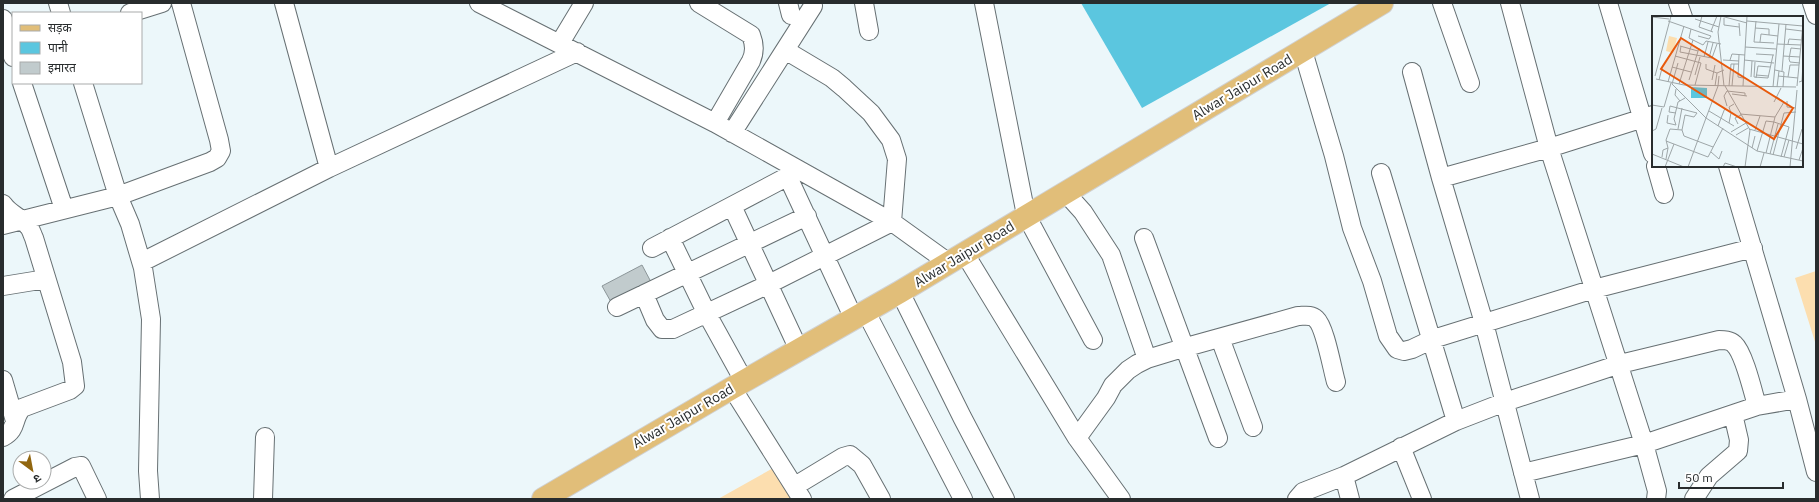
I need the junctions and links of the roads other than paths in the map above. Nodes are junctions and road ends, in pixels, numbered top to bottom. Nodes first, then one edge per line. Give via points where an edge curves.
1 (162, 3) edge
2 (181, 3) edge
3 (284, 3) edge
4 (479, 3) edge
5 (584, 3) edge
6 (699, 3) edge
7 (864, 3) edge
8 (984, 3) edge
9 (1382, 3) edge
10 (1442, 3) edge
11 (1510, 3) edge
12 (1608, 3) edge
13 (1678, 3) edge
14 (1812, 3) edge
15 (813, 6) dead end
16 (133, 12) edge
17 (1816, 15) edge
18 (1683, 16) edge
19 (3, 19) edge
20 (869, 31) dead end
21 (560, 43) junction
22 (10, 49) edge
23 (785, 50) junction
24 (1303, 51) junction
25 (577, 52) junction
26 (1412, 72) dead end
27 (1470, 83) dead end
28 (22, 84) edge
29 (83, 84) edge
30 (1648, 117) edge
31 (715, 123) junction
32 (732, 133) junction
33 (1652, 147) edge
34 (1549, 148) junction
35 (1656, 167) edge
36 (1728, 167) edge
37 (329, 168) junction
38 (1381, 173) dead end
39 (793, 174) junction
40 (1441, 178) junction
41 (1065, 192) junction
42 (1664, 194) dead end
43 (118, 196) junction
44 (3, 204) edge
45 (732, 206) junction
46 (64, 209) junction
47 (807, 216) junction
48 (1026, 216) junction
49 (22, 220) junction
50 (892, 222) junction
51 (3, 225) edge
52 (670, 238) junction
53 (1144, 238) dead end
54 (750, 244) junction
55 (652, 248) dead end
56 (1753, 248) junction
57 (825, 256) junction
58 (957, 258) junction
59 (142, 262) junction
60 (687, 274) junction
61 (46, 279) junction
62 (769, 284) junction
63 (3, 286) edge
64 (1594, 289) junction
65 (900, 292) junction
66 (644, 294) junction
67 (617, 307) dead end
68 (707, 314) junction
69 (860, 315) junction
70 (1484, 323) junction
71 (1220, 338) junction
72 (1433, 339) junction
73 (1093, 340) dead end
74 (1184, 348) junction
75 (799, 350) junction
76 (1147, 359) junction
77 (1620, 364) junction
78 (3, 380) edge
79 (1336, 382) dead end
80 (738, 384) junction
81 (1797, 398) junction
82 (1505, 402) junction
83 (1757, 406) junction
84 (1733, 414) junction
85 (15, 420) junction
86 (1456, 421) junction
87 (1253, 428) dead end
88 (3, 437) edge
89 (265, 437) dead end
90 (1077, 438) junction
91 (1218, 438) dead end
92 (1644, 444) junction
93 (1401, 447) junction
94 (1816, 472) edge
95 (1523, 473) junction
96 (1344, 476) junction
97 (799, 492) edge
98 (13, 499) edge
99 (97, 499) edge
100 (150, 499) edge
101 (263, 499) edge
102 (543, 499) edge
103 (881, 499) edge
104 (963, 499) edge
105 (1006, 499) edge
106 (1121, 499) edge
107 (1297, 499) edge
108 (1350, 499) edge
109 (1422, 499) edge
110 (1530, 499) edge
111 (1656, 499) edge
112 (1694, 499) edge

1 - 16 street
2 - 43 street via 221,151 217,158 210,162
3 - 37 street
4 - 21 street
5 - 21 street
6 - 31 street via 751,36 755,45 751,61
7 - 20 street
8 - 48 street
9 - 24 main road, Alwar Jaipur Road
10 - 27 street
11 - 34 street
12 - 30 street
13 - 18 street
14 - 17 street
15 - 23 street
19 - 22 street
21 - 25 street
23 - 32 street
23 - 50 street via 832,78 871,113 891,140 897,159
24 - 41 main road, Alwar Jaipur Road
24 - 72 street via 1352,228 1372,281 1388,336 1397,349 1404,351
25 - 31 street
25 - 37 street
26 - 40 street
28 - 46 street
29 - 43 street
30 - 33 street
30 - 34 street
31 - 32 street
32 - 39 street
34 - 40 street
34 - 64 street
35 - 42 street
36 - 56 street
37 - 59 street
38 - 72 street
39 - 45 street
39 - 47 street
39 - 50 street
40 - 70 street
41 - 48 main road, Alwar Jaipur Road
41 - 76 street via 1083,212 1110,255
43 - 46 street
43 - 59 street
44 - 49 street via 6,210
45 - 52 street
45 - 54 street
46 - 49 street
47 - 54 street
47 - 57 street
48 - 58 main road, Alwar Jaipur Road
48 - 73 street
49 - 51 street
49 - 61 street via 34,238
50 - 57 street
50 - 58 street
52 - 55 street
52 - 60 street
53 - 74 street
54 - 60 street
54 - 62 street
56 - 64 street
56 - 81 street
57 - 62 street
57 - 69 street
58 - 65 main road, Alwar Jaipur Road
58 - 90 street
59 - 100 street via 151,319 148,471
60 - 66 street
60 - 68 street
61 - 63 street
61 - 85 street via 72,362 74,386 63,393 22,408
62 - 68 street
62 - 75 street
64 - 70 street
64 - 77 street
65 - 69 main road, Alwar Jaipur Road
65 - 105 street
66 - 67 street
66 - 68 street via 655,320 662,329 673,329
68 - 80 street
69 - 75 main road, Alwar Jaipur Road
69 - 104 street
70 - 72 street
70 - 82 street
71 - 74 street
71 - 79 street via 1309,315 1322,327
71 - 87 street
72 - 86 street
74 - 76 street
74 - 91 street
75 - 80 main road, Alwar Jaipur Road
76 - 90 street via 1118,378
77 - 82 street
77 - 83 street via 1719,340 1729,341 1741,354
77 - 92 street
78 - 85 street
80 - 97 street
80 - 102 main road, Alwar Jaipur Road
81 - 83 street
81 - 94 street
82 - 86 street
82 - 95 street
83 - 84 street
84 - 92 street
84 - 112 street via 1739,440 1738,451 1709,476
85 - 88 street via 14,428
86 - 93 street
89 - 101 street
90 - 106 street
92 - 95 street
92 - 111 street via 1657,491
93 - 96 street
93 - 109 street
95 - 110 street
96 - 107 street via 1303,492
96 - 108 street
97 - 103 street via 843,457 850,455 862,465
98 - 99 street via 81,466

